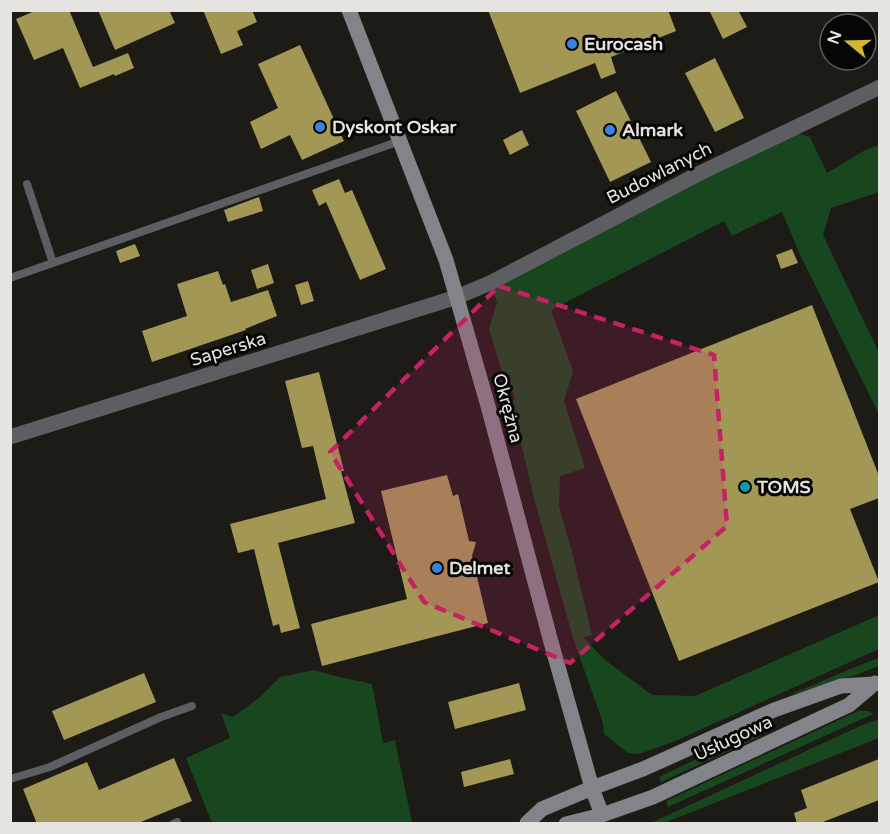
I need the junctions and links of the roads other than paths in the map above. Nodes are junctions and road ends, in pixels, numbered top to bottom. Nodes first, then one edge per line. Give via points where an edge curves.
1 (349, 10) edge
2 (879, 87) edge
3 (400, 141) junction
4 (27, 184) dead end
5 (53, 263) junction
6 (10, 278) edge
7 (457, 297) junction
8 (10, 437) edge
9 (877, 683) edge
10 (192, 706) dead end
11 (10, 779) edge
12 (592, 788) junction
13 (604, 819) edge
14 (527, 824) edge
15 (566, 824) edge

1 - 3 street, Okrężna
2 - 7 street, Budowlanych
3 - 5 lane
3 - 7 street, Okrężna
4 - 5 lane
5 - 6 lane
7 - 8 street, Saperska
7 - 12 street, Okrężna
9 - 12 street, Usługowa via 841,686 774,710
9 - 13 street, Usługowa via 849,705
10 - 11 lane
12 - 13 street, Okrężna
12 - 14 street, Usługowa via 542,809
13 - 15 street, Usługowa

